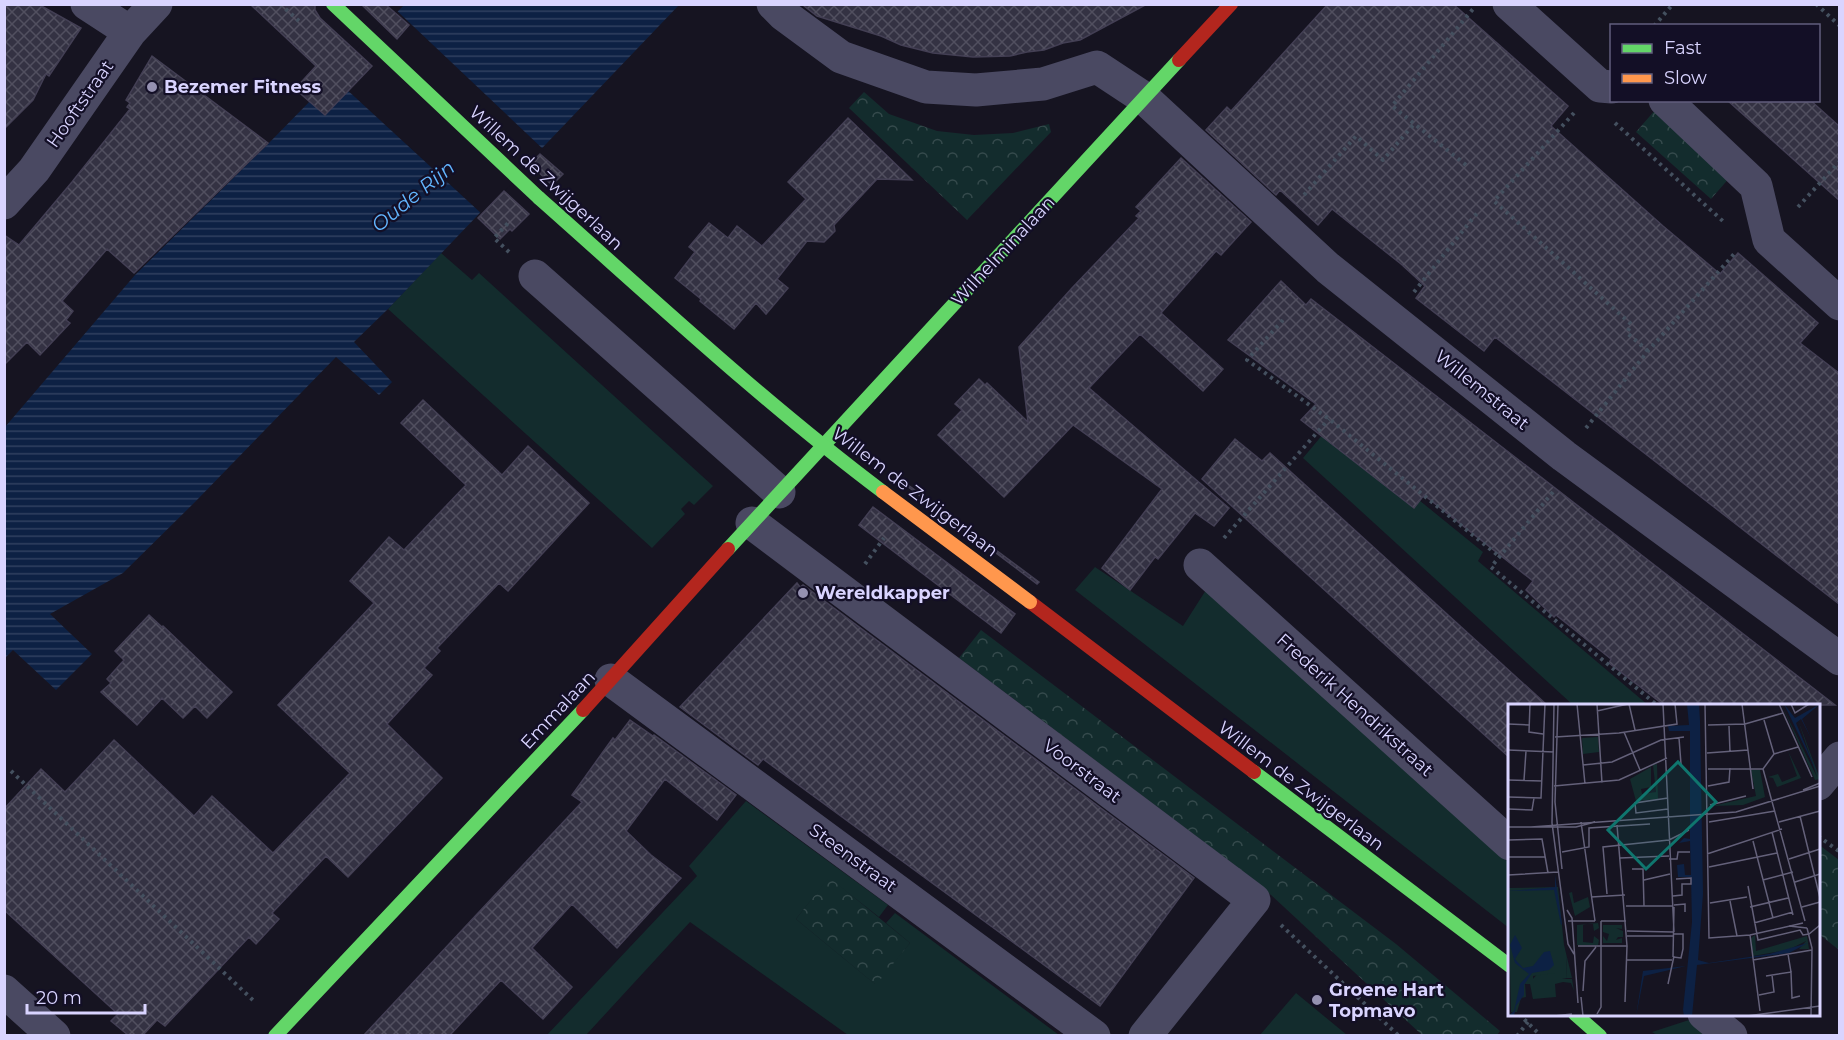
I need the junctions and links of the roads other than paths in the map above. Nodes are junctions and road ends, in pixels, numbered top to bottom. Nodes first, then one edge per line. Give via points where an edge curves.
1 (87, 4) edge
2 (156, 4) edge
3 (333, 4) edge
4 (773, 4) edge
5 (1231, 4) edge
6 (1509, 4) edge
7 (130, 32) junction
8 (1606, 86) edge
9 (1144, 98) junction
10 (1667, 102) edge
11 (4, 203) edge
12 (536, 276) dead end
13 (1839, 304) edge
14 (861, 404) joint
15 (779, 492) junction
16 (752, 523) junction
17 (1200, 565) road end
18 (1839, 659) edge
19 (611, 680) junction
20 (1839, 758) edge
21 (1820, 782) edge
22 (1508, 843) edge
23 (1508, 965) edge
24 (4, 991) edge
25 (1577, 1016) edge
26 (1707, 1016) edge
27 (279, 1032) edge
28 (54, 1035) edge
29 (1094, 1035) edge
30 (1145, 1035) edge
31 (1600, 1035) edge
32 (1731, 1035) edge

1 - 7 street
2 - 7 street, Hooftstraat
3 - 23 street, Willem de Zwijgerlaan, bridge via 539,198 746,382 833,453
4 - 9 street via 840,57 926,87 976,90 1043,84 1097,67
5 - 9 street, Wilhelminalaan
6 - 8 street
7 - 11 street, Hooftstraat via 34,170
9 - 14 street, Wilhelminalaan
9 - 18 street, Willemstraat via 1328,268 1570,460
10 - 13 street via 1756,186 1769,240
12 - 15 street
14 - 15 street, Emmalaan
15 - 16 street, Emmalaan
16 - 19 street, Emmalaan
16 - 30 street, Voorstraat via 1254,900
17 - 22 street, Frederik Hendrikstraat
19 - 27 street, Emmalaan
19 - 29 street, Steenstraat
20 - 21 street
24 - 28 street
25 - 31 street
26 - 32 street

